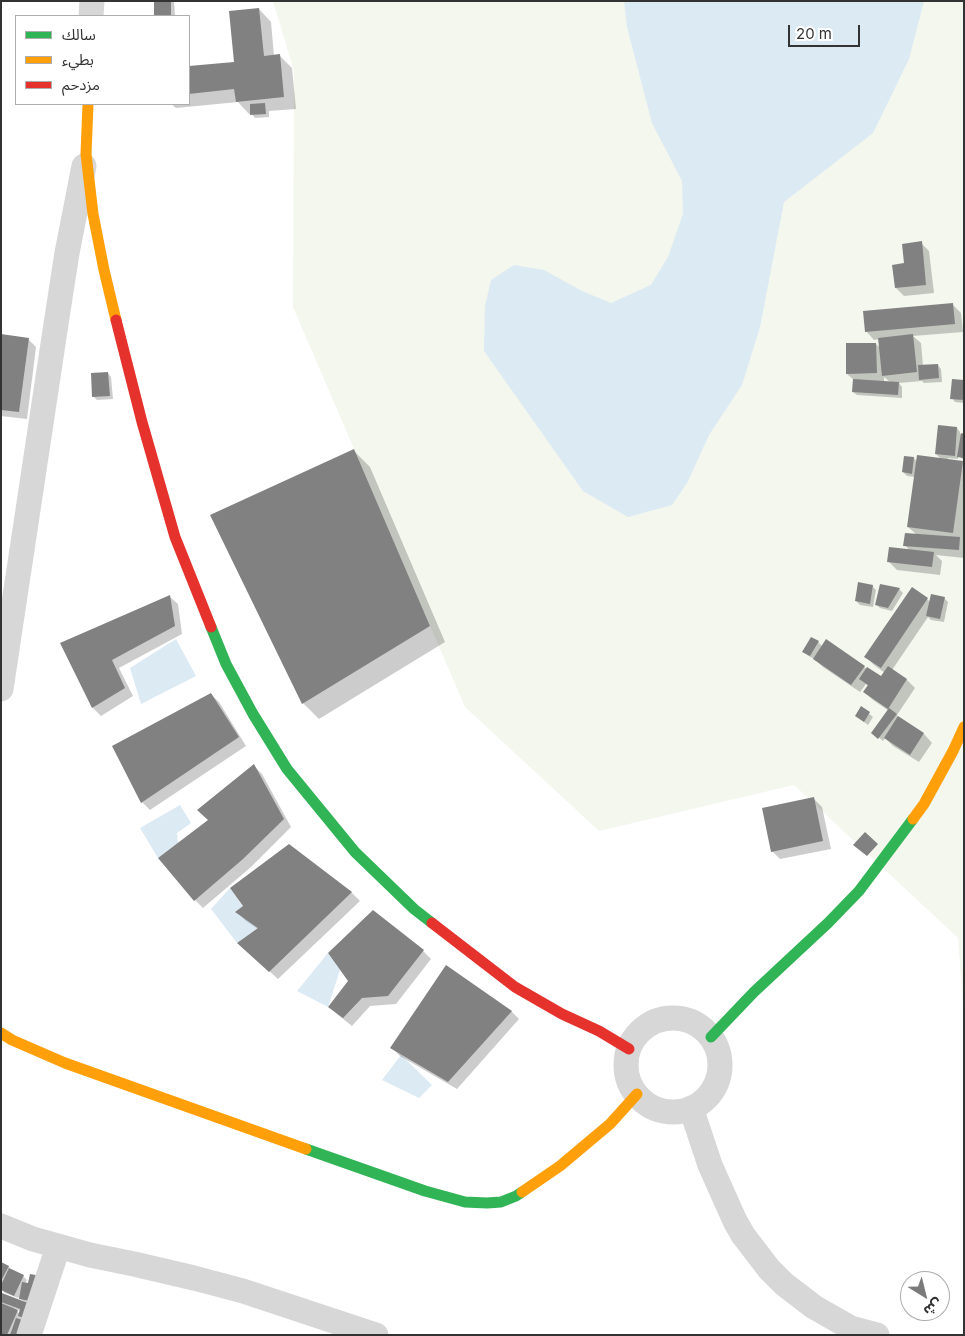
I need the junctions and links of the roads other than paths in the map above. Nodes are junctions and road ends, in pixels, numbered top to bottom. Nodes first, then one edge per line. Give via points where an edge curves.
1 (92, 1) edge
2 (91, 15) edge
3 (88, 105) edge
4 (86, 154) junction
5 (1, 689) edge
6 (964, 727) edge
7 (1, 1033) edge
8 (711, 1037) junction
9 (629, 1049) junction
10 (637, 1094) junction
11 (691, 1108) junction
12 (1, 1226) edge
13 (58, 1247) junction
14 (29, 1335) edge
15 (376, 1335) edge
16 (877, 1335) edge

1 - 2 street
3 - 4 street
4 - 5 street via 58,307
4 - 9 street via 104,270 175,537 226,664 266,737 287,769 355,852 414,909 515,987
6 - 8 street via 924,804 859,891
7 - 10 street via 65,1063 465,1202 501,1202 523,1192 610,1124
8 - 9 street via 690,1021 666,1018 643,1029
8 - 11 street via 720,1057 718,1078 709,1095
9 - 10 street via 627,1071
10 - 11 street via 659,1109
11 - 16 street via 710,1165 735,1221 768,1268 794,1293 820,1310 851,1328
12 - 13 street
13 - 14 street
13 - 15 street via 243,1291

